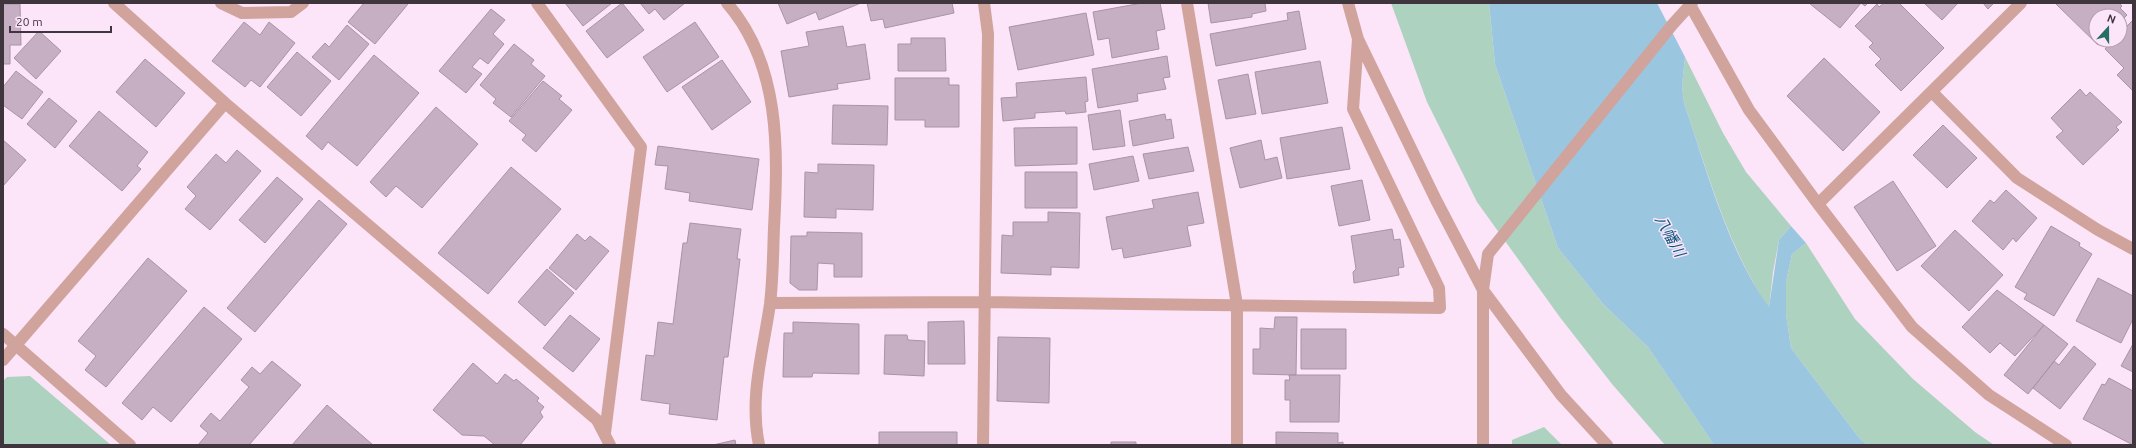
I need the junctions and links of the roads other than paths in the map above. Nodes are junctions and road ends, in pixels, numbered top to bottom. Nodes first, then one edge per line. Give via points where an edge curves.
1 (114, 3) edge
2 (221, 3) edge
3 (303, 3) edge
4 (537, 3) edge
5 (727, 3) edge
6 (984, 3) edge
7 (1187, 3) edge
8 (1348, 3) edge
9 (2021, 3) edge
10 (1690, 4) edge
11 (1358, 39) junction
12 (1932, 92) junction
13 (225, 103) junction
14 (1818, 204) junction
15 (2133, 249) edge
16 (1483, 290) junction
17 (984, 302) junction
18 (770, 303) junction
19 (1237, 305) junction
20 (3, 334) edge
21 (16, 345) junction
22 (3, 360) edge
23 (597, 420) junction
24 (130, 445) edge
25 (610, 445) edge
26 (759, 445) edge
27 (983, 445) edge
28 (1237, 445) edge
29 (1483, 445) edge
30 (1607, 445) edge
31 (2066, 445) edge

1 - 13 street
2 - 3 street via 242,13 291,12
4 - 23 street via 641,147 605,433
5 - 18 street via 755,45 768,80 773,114 776,176
6 - 17 street via 988,34
7 - 19 street
8 - 11 street
9 - 12 street
10 - 14 street via 1749,110
10 - 16 street via 1488,254
11 - 16 street
11 - 19 street via 1353,109 1439,288 1440,308
12 - 14 street
12 - 15 street via 2017,178 2098,230
13 - 21 street
13 - 23 street
14 - 31 street via 1912,327 1989,395
16 - 29 street
16 - 30 street via 1561,395
17 - 18 street
17 - 19 street
17 - 27 street
18 - 26 street via 756,382 755,426
19 - 28 street
20 - 21 street
21 - 22 street
21 - 24 street
23 - 25 street

